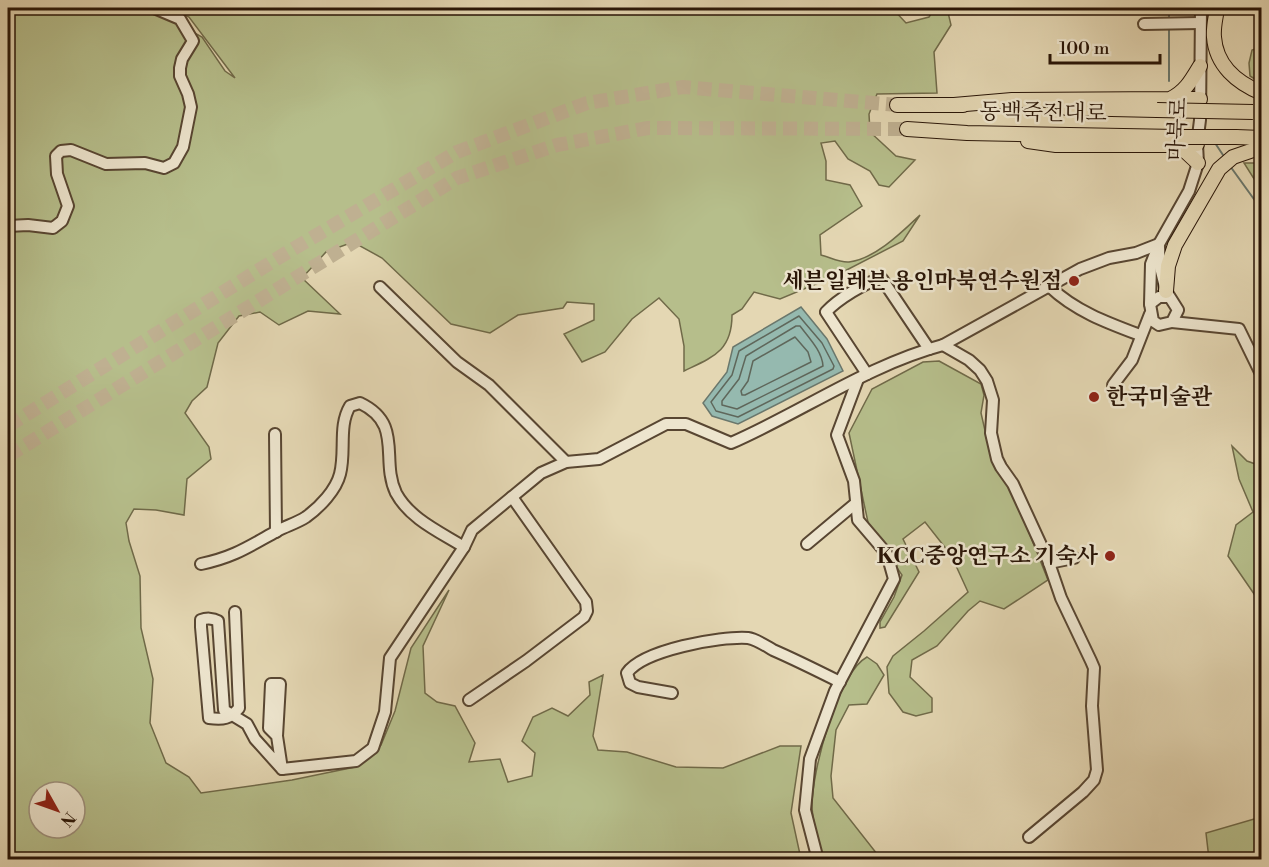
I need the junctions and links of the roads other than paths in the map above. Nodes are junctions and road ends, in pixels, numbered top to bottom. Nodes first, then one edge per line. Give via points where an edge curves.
1 (154, 8) edge
2 (1201, 8) edge
3 (1217, 8) edge
4 (1200, 23) junction
5 (1144, 24) dead end
6 (1200, 66) junction
7 (1262, 93) edge
8 (1170, 99) junction
9 (1200, 99) junction
10 (897, 105) tunnel mouth
11 (954, 105) junction
12 (1257, 112) edge
13 (907, 129) tunnel mouth
14 (1262, 138) edge
15 (1175, 141) junction
16 (1197, 144) junction
17 (1262, 147) edge
18 (1198, 163) junction
19 (8, 226) edge
20 (1159, 244) junction
21 (380, 287) dead end
22 (1050, 287) junction
23 (1167, 294) junction
24 (1150, 309) junction
25 (1172, 322) junction
26 (1140, 335) junction
27 (943, 345) junction
28 (929, 349) junction
29 (1262, 376) edge
30 (863, 377) junction
31 (1113, 385) dead end
32 (274, 434) dead end
33 (566, 462) junction
34 (512, 497) junction
35 (856, 503) junction
36 (276, 532) junction
37 (807, 544) dead end
38 (465, 547) junction
39 (1074, 558) dead end
40 (1049, 563) junction
41 (201, 564) dead end
42 (235, 612) dead end
43 (840, 682) junction
44 (672, 693) dead end
45 (469, 700) dead end
46 (232, 716) junction
47 (277, 736) dead end
48 (282, 769) junction
49 (1029, 837) dead end
50 (818, 860) edge

1 - 19 street via 180,19 193,41 180,63 180,76 191,107 183,147 176,160 164,168 145,163 110,164 71,150 61,151 55,158 56,168 68,206 62,221 53,228
2 - 4 street, 마북로
3 - 7 main road via 1214,34 1222,63 1231,75
4 - 5 street
4 - 6 street, 마북로
6 - 8 main road via 1187,87
6 - 9 street, 마북로
8 - 9 main road
8 - 11 main road via 1012,100
9 - 16 street, 마북로
10 - 11 main road, 동백죽전대로
11 - 12 main road, 동백죽전대로, bridge
13 - 15 main road, 동백죽전대로
14 - 15 main road, bridge
15 - 16 main road
15 - 18 main road
16 - 18 street, 마북로
17 - 23 main road via 1233,157 1219,169 1175,244 1168,266
18 - 20 street, 마북로 via 1189,191
20 - 22 street via 1109,258
20 - 23 street
20 - 24 street, 마북로 via 1151,264
21 - 33 street
22 - 26 street via 1066,302
22 - 27 street
23 - 24 street via 1159,297
23 - 25 street via 1178,310
24 - 25 street via 1153,321 1159,325
24 - 26 street
25 - 29 street via 1239,329
26 - 31 street via 1132,360
27 - 28 street
27 - 40 street via 969,360 987,381 993,400 991,433 997,459 1013,484
28 - 30 street
28 - 30 street via 882,279 873,280 826,312
30 - 33 street via 731,443 686,424 666,424 599,459
30 - 35 street via 837,435 854,481
32 - 36 street
33 - 34 street via 541,472
34 - 38 street via 472,530
34 - 45 street via 586,602 586,611 584,617
35 - 37 street
35 - 43 street via 858,520 887,554 894,579
36 - 38 street via 306,516 333,489 342,467 344,416 350,406 360,403 373,409 384,423 396,493 412,514
36 - 41 street via 224,559
38 - 48 street via 390,658 385,712 373,748 356,761
39 - 40 street
40 - 49 street via 1094,668 1092,706 1097,770 1083,792
42 - 46 street via 239,708
43 - 44 street via 750,638 671,649 642,661 627,673 630,683 638,687
43 - 50 street via 810,759 805,810
46 - 46 street via 221,720 209,718 201,627 205,619 218,621 224,710
46 - 48 street via 247,724
47 - 48 street

